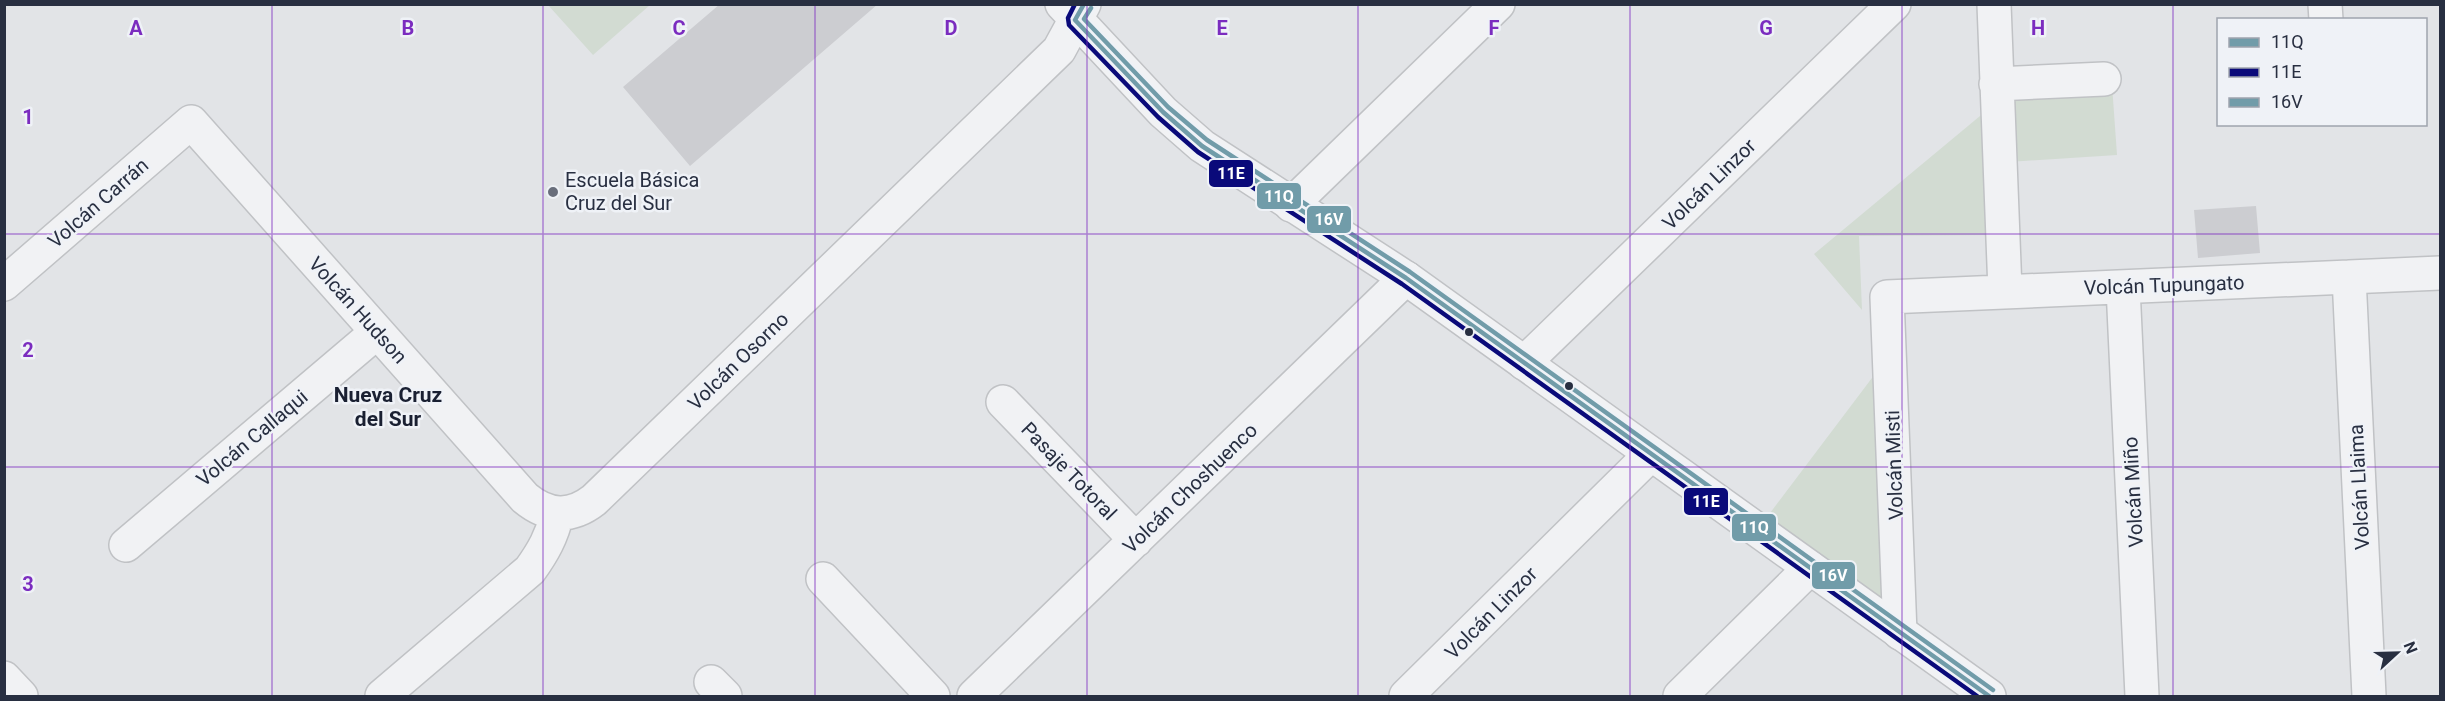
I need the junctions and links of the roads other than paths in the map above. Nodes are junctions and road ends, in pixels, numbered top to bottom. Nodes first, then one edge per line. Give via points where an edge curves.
1 (1498, 4) edge
2 (1894, 4) edge
3 (1994, 4) edge
4 (1074, 10) edge
5 (2104, 79) dead end
6 (1996, 84) junction
7 (191, 122) joint
8 (1291, 205) junction
9 (2440, 273) edge
10 (2349, 277) junction
11 (1406, 278) junction
12 (4, 284) edge
13 (2123, 287) junction
14 (2005, 291) junction
15 (1887, 297) joint
16 (377, 332) junction
17 (1524, 363) junction
18 (1003, 402) dead end
19 (1651, 454) junction
20 (557, 514) junction
21 (1136, 540) junction
22 (126, 545) dead end
23 (1810, 568) junction
24 (823, 579) dead end
25 (1900, 633) junction
26 (4, 678) edge
27 (21, 696) edge
28 (382, 696) edge
29 (933, 696) edge
30 (974, 696) edge
31 (1406, 696) edge
32 (1680, 696) edge
33 (1989, 696) edge
34 (2142, 696) edge
35 (2369, 696) edge

1 - 8 street
2 - 17 street, Volcán Linzor
3 - 6 street
4 - 8 street via 1163,112 1202,146
4 - 20 street, Volcán Osorno via 1059,50 603,492 584,508
5 - 6 street
6 - 14 street
7 - 12 street, Volcán Carrán
7 - 16 street, Volcán Hudson
8 - 11 street
9 - 10 street, Volcán Tupungato
10 - 13 street, Volcán Tupungato
10 - 35 street, Volcán Llaima
11 - 17 street
11 - 21 street, Volcán Choshuenco
13 - 14 street, Volcán Tupungato
13 - 34 street, Volcán Miño
14 - 15 street, Volcán Tupungato
15 - 25 street, Volcán Misti
16 - 20 street, Volcán Hudson via 525,498 534,506
16 - 22 street, Volcán Callaqui
17 - 19 street
18 - 21 street, Pasaje Totoral
19 - 23 street
19 - 31 street, Volcán Linzor
20 - 28 street via 548,541 530,570
21 - 30 street, Volcán Choshuenco
23 - 25 street
23 - 32 street
24 - 29 street
25 - 33 street
26 - 27 street

